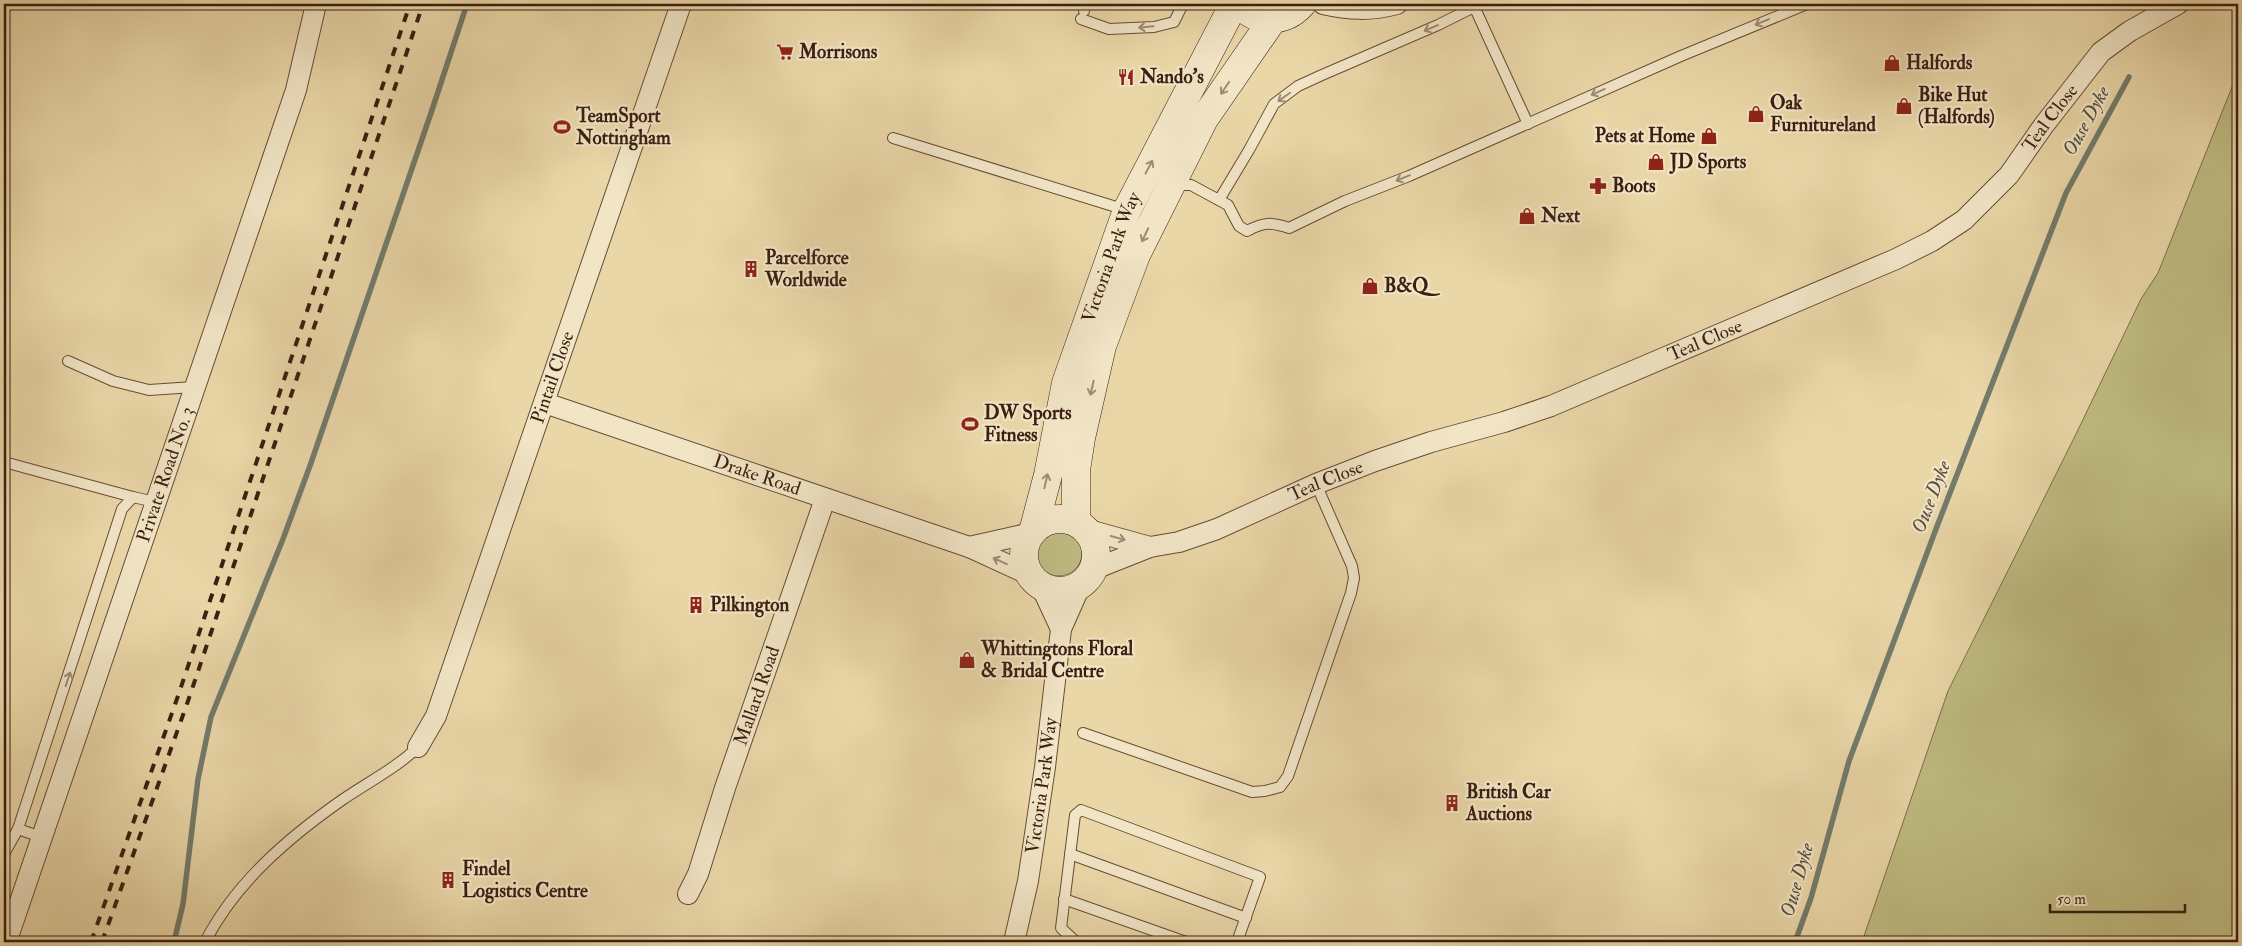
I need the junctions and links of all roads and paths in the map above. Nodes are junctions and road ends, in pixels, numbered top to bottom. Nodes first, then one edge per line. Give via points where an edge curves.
1 (316, 4) edge
2 (681, 4) edge
3 (1183, 4) edge
4 (1234, 4) edge
5 (1239, 4) edge
6 (1302, 4) edge
7 (1323, 4) edge
8 (1397, 4) edge
9 (1806, 4) edge
10 (2178, 4) edge
11 (1474, 5) edge
12 (1083, 11) edge
13 (1273, 19) junction
14 (1528, 124) junction
15 (892, 138) dead end
16 (1166, 191) junction
17 (1219, 200) junction
18 (1126, 210) junction
19 (68, 361) dead end
20 (194, 387) junction
21 (545, 403) junction
22 (4, 462) edge
23 (1316, 484) junction
24 (133, 497) junction
25 (825, 499) junction
26 (156, 502) junction
27 (1081, 526) junction
28 (1032, 531) junction
29 (969, 547) junction
30 (1150, 547) junction
31 (1086, 577) junction
32 (1036, 580) junction
33 (1061, 629) junction
34 (1083, 733) dead end
35 (418, 747) joint
36 (18, 829) junction
37 (41, 837) junction
38 (4, 854) edge
39 (1070, 854) junction
40 (688, 894) dead end
41 (1064, 899) junction
42 (1246, 918) junction
43 (4, 941) edge
44 (205, 942) edge
45 (1014, 942) edge
46 (1076, 942) edge
47 (1186, 942) edge
48 (1237, 942) edge

1 - 20 street, Private Road No. 3 via 296,90
2 - 21 street, Pintail Close
3 -> 12 lane via 1174,22 1154,26 1109,29
18 -> 4 street, Victoria Park Way
5 - 13 street via 1258,18
6 - 13 street via 1285,17
7 - 8 street via 1346,10
9 -> 14 lane
10 - 23 street, Teal Close via 2130,30 2101,52 2010,175 1964,220 1932,241 1592,390 1504,422 1431,442
11 - 14 lane
11 -> 17 lane via 1438,25 1298,86 1274,104
13 -> 16 street, Victoria Park Way via 1204,119
14 -> 17 lane via 1289,228 1263,223 1247,231 1239,226 1228,205
15 - 18 lane
16 - 17 lane via 1190,185
16 -> 27 street, Victoria Park Way via 1136,256 1102,346 1076,470
28 -> 18 street, Victoria Park Way via 1048,475 1066,383
19 - 20 lane via 113,381 148,390
20 - 26 street, Private Road No. 3
21 - 25 street, Drake Road
21 - 35 street, Pintail Close via 436,716
22 - 24 lane
23 - 30 street, Teal Close via 1217,529 1179,542
23 - 34 lane via 1352,566 1354,578 1315,701 1288,776 1280,787 1252,792
24 - 26 lane
36 -> 24 lane via 122,509
25 - 29 street, Drake Road
25 - 40 street, Mallard Road via 698,874
26 - 37 street, Private Road No. 3
27 - 28 street via 1063,518 1048,520
27 -> 30 street, Teal Close
27 - 31 street via 1092,539 1095,552 1094,564
28 - 29 street
28 - 32 street via 1024,556
32 -> 29 street, Drake Road
30 - 31 street, Teal Close
31 - 32 street via 1068,590 1055,590
31 - 33 street
32 - 33 street
33 - 45 street, Victoria Park Way via 1028,881
35 - 44 lane via 403,762 344,799 270,857 225,907
36 - 37 lane
36 - 38 lane
37 - 43 street, Private Road No. 3
39 - 41 lane
39 - 42 lane
39 - 42 lane via 1075,815 1081,810 1260,877
41 - 46 lane via 1061,928
41 - 47 lane
42 - 48 lane

